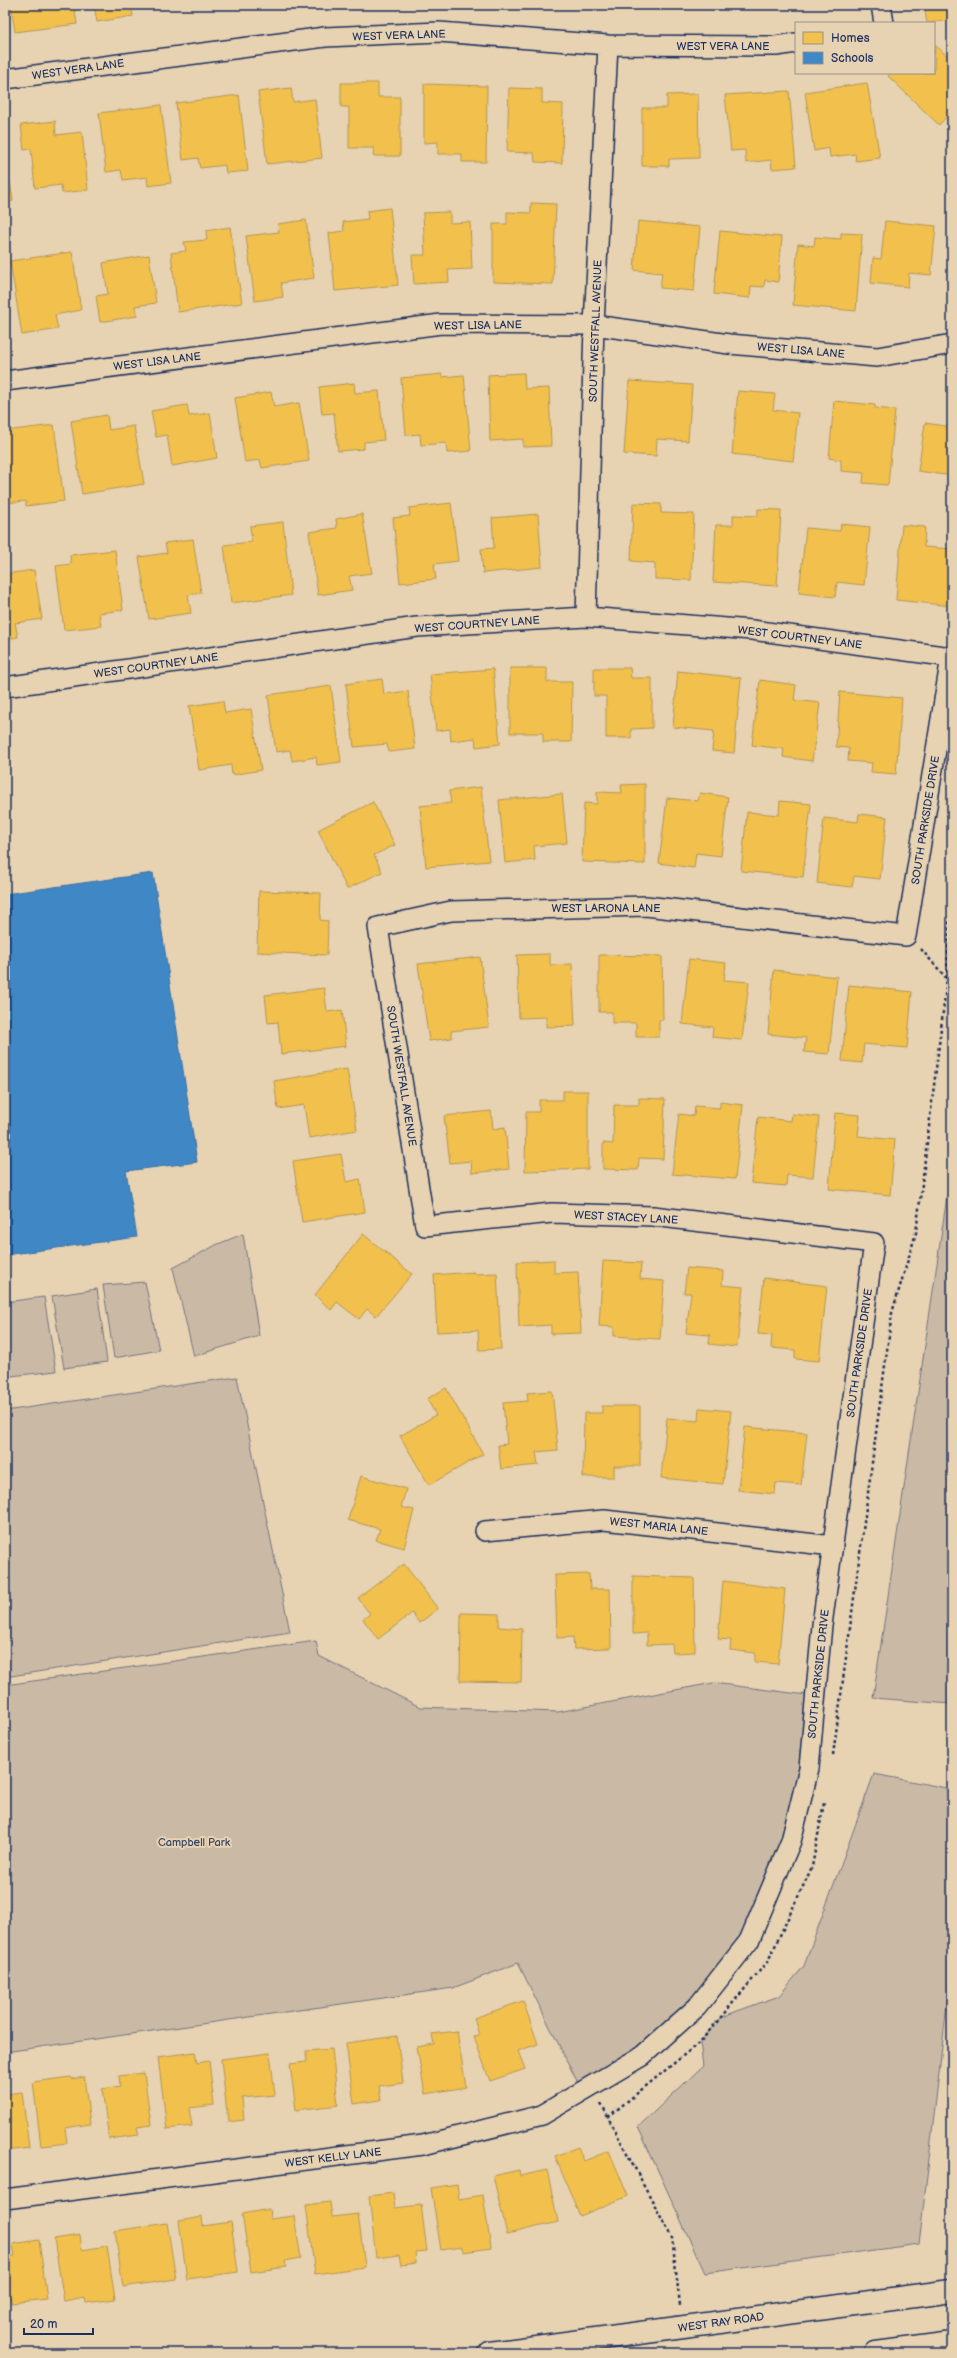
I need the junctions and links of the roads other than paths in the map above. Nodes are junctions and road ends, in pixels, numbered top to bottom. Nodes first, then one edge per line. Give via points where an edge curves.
1 (881, 5) edge
2 (884, 22) edge
3 (795, 43) edge
4 (608, 45) junction
5 (5, 79) edge
6 (594, 324) junction
7 (952, 344) edge
8 (5, 381) edge
9 (586, 617) junction
10 (951, 657) joint
11 (5, 687) edge
12 (378, 927) joint
13 (906, 936) joint
14 (425, 1226) joint
15 (874, 1243) joint
16 (485, 1531) dead end
17 (833, 1546) junction
18 (642, 2056) joint
19 (5, 2199) edge
20 (952, 2291) edge
21 (952, 2343) edge
22 (490, 2353) edge
23 (876, 2353) edge

1 - 2 street
3 - 4 street, WEST VERA LANE via 776,46
4 - 5 street, WEST VERA LANE via 439,32 325,38
4 - 6 street, SOUTH WESTFALL AVENUE
6 - 7 street, WEST LISA LANE via 729,344 877,357
6 - 8 street, WEST LISA LANE via 441,324
6 - 9 street, SOUTH WESTFALL AVENUE
9 - 10 street, WEST COURTNEY LANE via 752,630
9 - 11 street, WEST COURTNEY LANE via 417,627
10 - 13 street, SOUTH PARKSIDE DRIVE
12 - 13 street, WEST LARONA LANE via 451,911 646,906
12 - 14 street, SOUTH WESTFALL AVENUE
14 - 15 street, WEST STACEY LANE via 552,1213 653,1216
15 - 17 street, SOUTH PARKSIDE DRIVE
16 - 17 street, WEST MARIA LANE via 604,1520
17 - 18 street, SOUTH PARKSIDE DRIVE via 822,1625 809,1768 791,1841 749,1941 697,2007
18 - 19 street, WEST KELLY LANE via 542,2115 424,2145
20 - 22 main road, WEST RAY ROAD
21 - 23 main road

